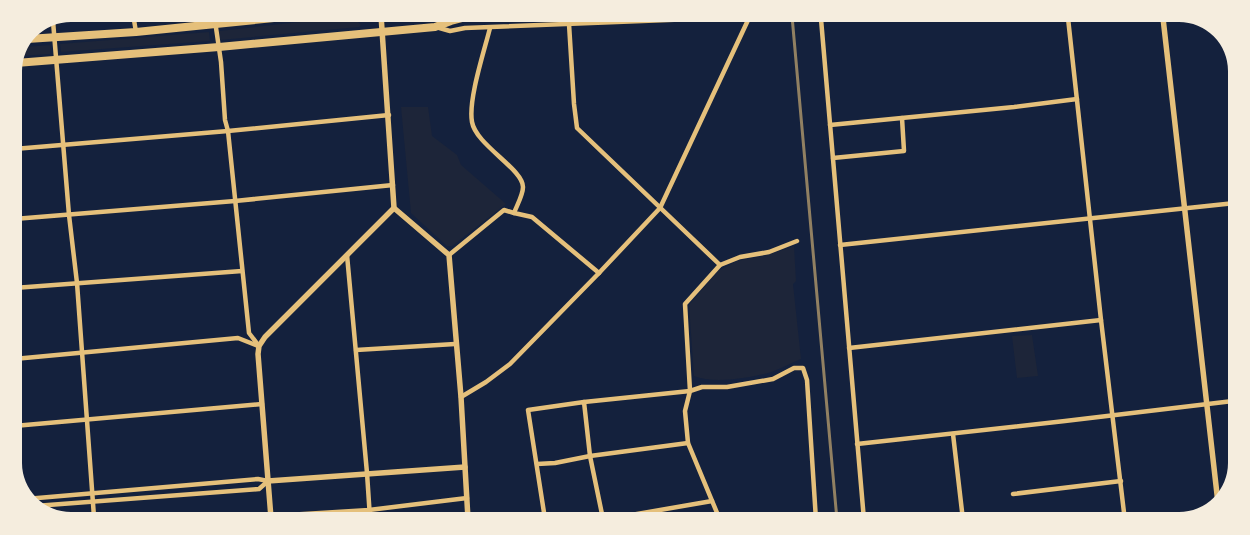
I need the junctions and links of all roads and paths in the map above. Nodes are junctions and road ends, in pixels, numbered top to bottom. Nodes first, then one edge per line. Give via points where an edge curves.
1 (134, 22) edge
2 (236, 22) edge
3 (381, 22) edge
4 (448, 22) edge
5 (629, 22) edge
6 (747, 22) edge
7 (821, 22) edge
8 (1068, 22) edge
9 (1163, 22) edge
10 (216, 24) junction
11 (569, 24) junction
12 (54, 26) edge
13 (434, 27) junction
14 (490, 28) junction
15 (382, 31) junction
16 (136, 32) junction
17 (55, 37) junction
18 (35, 39) edge
19 (219, 47) junction
20 (57, 60) junction
21 (24, 63) edge
22 (1077, 99) junction
23 (389, 115) junction
24 (902, 118) junction
25 (830, 125) junction
26 (228, 131) junction
27 (64, 145) junction
28 (23, 148) edge
29 (833, 158) junction
30 (393, 185) junction
31 (235, 201) junction
32 (1227, 204) edge
33 (394, 208) junction
34 (660, 208) junction
35 (1184, 208) junction
36 (514, 213) junction
37 (69, 215) junction
38 (23, 218) edge
39 (1090, 218) junction
40 (797, 241) dead end
41 (840, 245) junction
42 (347, 255) junction
43 (449, 255) junction
44 (720, 265) junction
45 (242, 271) junction
46 (598, 273) junction
47 (77, 283) junction
48 (23, 287) edge
49 (1101, 320) junction
50 (455, 344) junction
51 (259, 346) junction
52 (849, 348) junction
53 (356, 350) junction
54 (81, 353) junction
55 (23, 358) edge
56 (690, 391) junction
57 (460, 396) junction
58 (584, 402) junction
59 (1228, 402) edge
60 (262, 404) junction
61 (1207, 404) junction
62 (1112, 415) junction
63 (87, 420) junction
64 (23, 425) edge
65 (954, 434) junction
66 (688, 443) junction
67 (857, 444) junction
68 (590, 456) junction
69 (536, 464) junction
70 (465, 467) junction
71 (367, 473) junction
72 (268, 481) junction
73 (1121, 481) junction
74 (1217, 493) edge
75 (92, 494) junction
76 (1013, 494) dead end
77 (37, 498) edge
78 (467, 498) junction
79 (93, 501) junction
80 (712, 501) junction
81 (46, 505) edge
82 (369, 510) junction
83 (94, 512) edge
84 (271, 512) edge
85 (341, 512) edge
86 (468, 512) edge
87 (544, 512) edge
88 (602, 512) edge
89 (648, 512) edge
90 (717, 512) edge
91 (815, 512) edge
92 (863, 512) edge
93 (962, 512) edge
94 (1124, 512) edge

1 - 16 street
2 - 10 main road
3 - 15 street
4 - 13 main road
5 - 11 street
6 - 34 street
7 - 25 street
8 - 22 street
9 - 35 street
10 - 16 main road
10 - 19 street
11 - 14 street
11 - 34 street via 578,128
12 - 17 street
13 - 14 street via 450,31
13 - 15 main road
14 - 36 street via 471,106 472,124 481,139 519,177 523,187
15 - 19 main road
15 - 23 street
16 - 17 main road
17 - 18 main road
17 - 20 street
19 - 20 main road
19 - 26 street
20 - 21 main road
20 - 27 street
22 - 24 street
22 - 39 street
23 - 26 street
23 - 30 street
24 - 25 street
24 - 29 street via 904,151
25 - 29 street
26 - 27 street
26 - 31 street
27 - 28 street
27 - 37 street
29 - 41 street
30 - 31 street
30 - 33 street
31 - 37 street
31 - 45 street
32 - 35 street
33 - 42 street
33 - 43 street
34 - 44 street
34 - 46 street
35 - 39 street
35 - 61 street
36 - 43 street via 504,210
36 - 46 street via 532,217
37 - 38 street
37 - 47 street
39 - 41 street
39 - 49 street
40 - 44 street
41 - 52 street
42 - 51 street
42 - 53 street
43 - 50 street
44 - 56 street via 685,304
45 - 47 street
45 - 51 street via 248,332
46 - 57 street via 510,364
47 - 48 street
47 - 54 street
49 - 52 street
49 - 62 street
50 - 53 street
50 - 57 street
51 - 54 street via 238,338
51 - 60 street
52 - 67 street
53 - 71 street
54 - 55 street
54 - 63 street
56 - 58 street
56 - 66 street via 685,410
56 - 91 street via 773,379 794,368 803,368 807,380
57 - 70 street
58 - 68 street
58 - 69 street via 528,410
59 - 61 street
60 - 63 street
60 - 72 street
61 - 62 street
61 - 74 street
62 - 65 street
62 - 73 street
63 - 64 street
63 - 75 street
65 - 67 street
65 - 93 street
66 - 68 street
66 - 80 street
67 - 92 street
68 - 69 street
68 - 88 street
69 - 87 street
70 - 71 street
70 - 78 street
71 - 72 street
71 - 82 street
72 - 75 street via 258,479
72 - 79 street via 260,489
72 - 84 street
73 - 76 street
73 - 94 street
75 - 77 street
75 - 79 street
78 - 82 street
78 - 86 street
79 - 81 street
79 - 83 street
80 - 89 street
80 - 90 street
82 - 85 street

